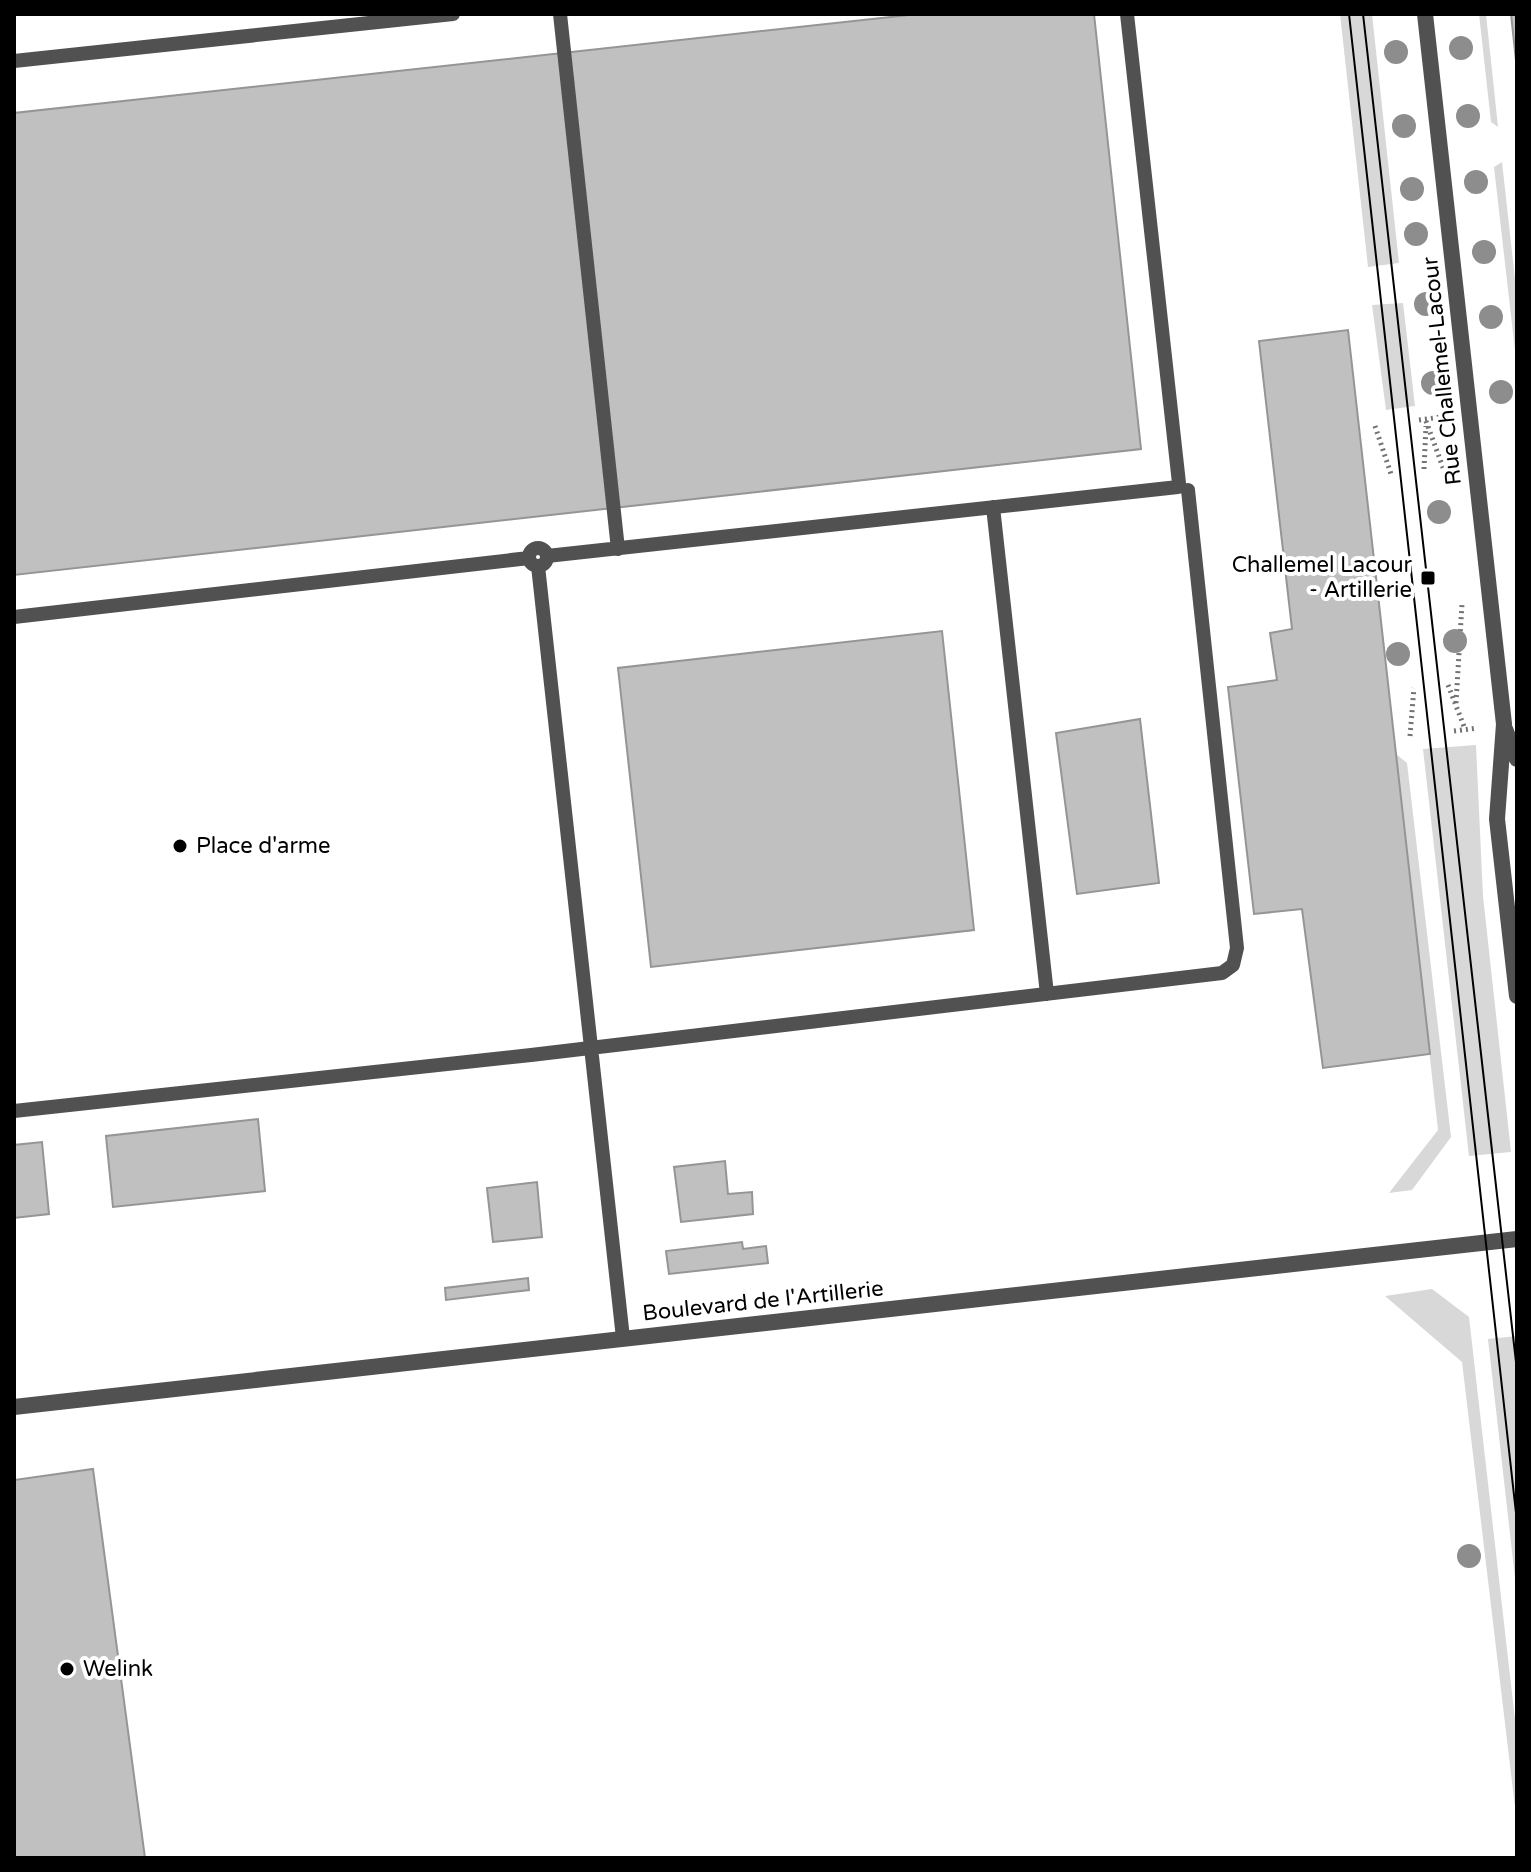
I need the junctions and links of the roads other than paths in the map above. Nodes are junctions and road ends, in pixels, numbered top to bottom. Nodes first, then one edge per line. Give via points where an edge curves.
1 (453, 14) edge
2 (560, 14) edge
3 (1127, 14) edge
4 (1425, 14) edge
5 (14, 61) edge
6 (1182, 487) junction
7 (993, 507) junction
8 (618, 549) junction
9 (538, 560) junction
10 (14, 617) edge
11 (1504, 724) junction
12 (1517, 759) edge
13 (1047, 994) junction
14 (1517, 996) edge
15 (592, 1047) junction
16 (14, 1111) edge
17 (1517, 1239) edge
18 (623, 1338) junction
19 (14, 1407) edge

1 - 5 lane
2 - 8 lane
3 - 6 lane
4 - 11 street, Rue Challemel-Lacour
6 - 7 lane
6 - 13 lane via 1237,948 1233,965 1205,976
7 - 8 lane
7 - 13 lane
8 - 9 lane
9 - 10 lane
9 - 15 lane
11 - 12 street, Rue Challemel-Lacour
11 - 14 street, Rue Challemel-Lacour via 1497,819
13 - 15 lane
15 - 16 lane
15 - 18 lane
17 - 18 street, Boulevard de l'Artillerie
18 - 19 street, Boulevard de l'Artillerie

